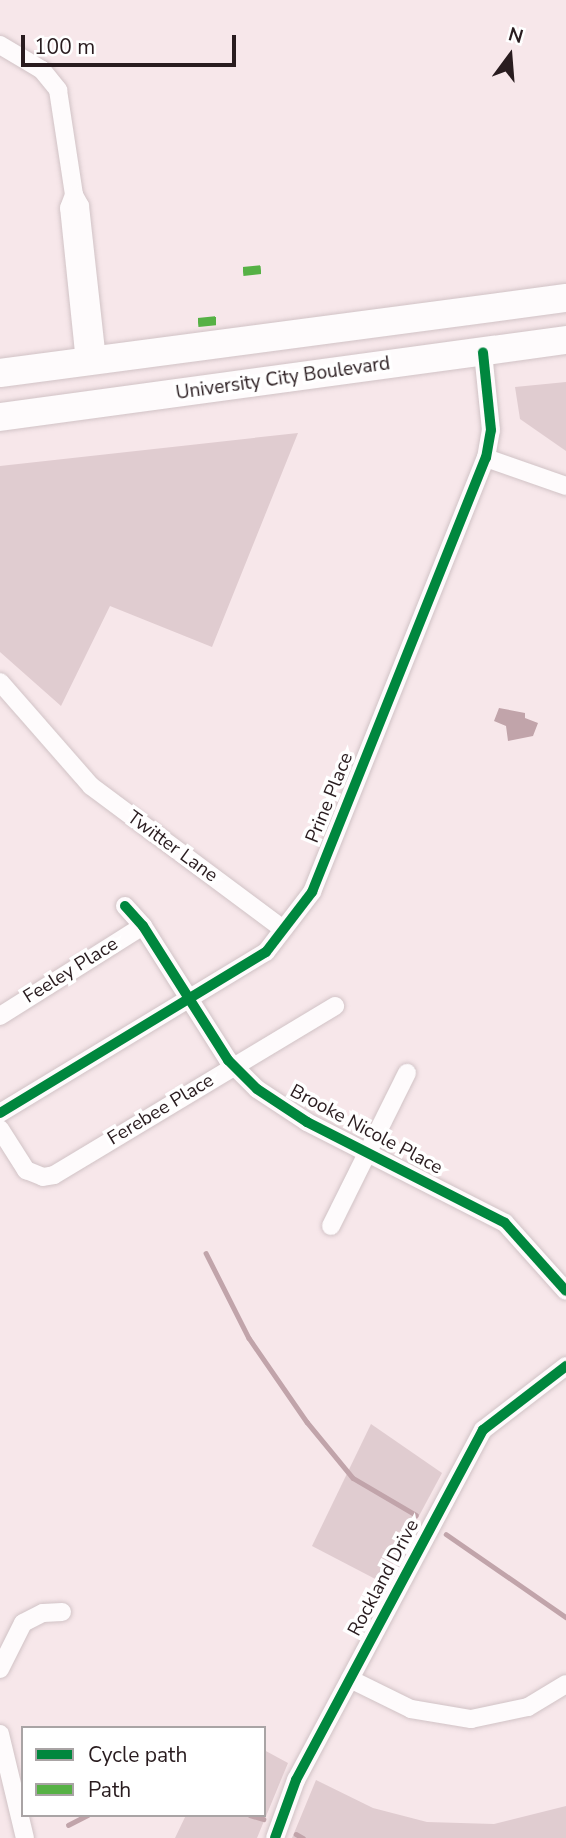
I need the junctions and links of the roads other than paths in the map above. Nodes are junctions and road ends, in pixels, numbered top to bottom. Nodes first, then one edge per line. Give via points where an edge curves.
1 (0, 45) edge
2 (566, 298) edge
3 (566, 307) edge
4 (566, 340) edge
5 (483, 352) junction
6 (91, 362) junction
7 (34, 368) junction
8 (0, 373) edge
9 (0, 380) edge
10 (0, 417) edge
11 (486, 458) junction
12 (566, 486) edge
13 (0, 682) edge
14 (125, 906) dead end
15 (143, 926) junction
16 (283, 929) junction
17 (189, 998) junction
18 (335, 1006) dead end
19 (0, 1016) edge
20 (235, 1067) junction
21 (407, 1073) dead end
22 (0, 1113) edge
23 (0, 1129) edge
24 (368, 1153) junction
25 (331, 1226) dead end
26 (566, 1291) edge
27 (566, 1366) edge
28 (62, 1612) dead end
29 (0, 1669) edge
30 (350, 1679) junction
31 (566, 1684) edge
32 (0, 1734) edge
33 (25, 1838) edge
34 (275, 1838) edge

1 - 6 street via 42,71 58,90 74,195 80,206
2 - 6 main road
3 - 5 main road via 489,328 482,339
4 - 5 main road, University City Boulevard
5 - 10 main road, University City Boulevard
5 - 11 street, Prine Place via 491,430
6 - 7 main road
7 - 8 main road
7 - 9 main road
11 - 12 street
11 - 16 street, Prine Place via 312,892
13 - 16 street, Twitter Lane via 113,804
14 - 15 street, Brooke Nicole Place
15 - 17 street, Brooke Nicole Place
15 - 19 street, Feeley Place
16 - 17 street, Prine Place via 265,952
17 - 20 street, Brooke Nicole Place
17 - 22 street, Prine Place
18 - 20 street, Ferebee Place
20 - 23 street, Ferebee Place via 54,1175 43,1177 26,1170
20 - 24 street, Brooke Nicole Place via 257,1089 297,1115
21 - 24 street
24 - 25 street
24 - 26 street, Brooke Nicole Place via 505,1223
27 - 30 street, Rockland Drive via 483,1430
28 - 29 street via 43,1613 23,1623 10,1641
30 - 31 street via 411,1709 471,1719 528,1707
30 - 34 street, Rockland Drive via 292,1789
32 - 33 street

